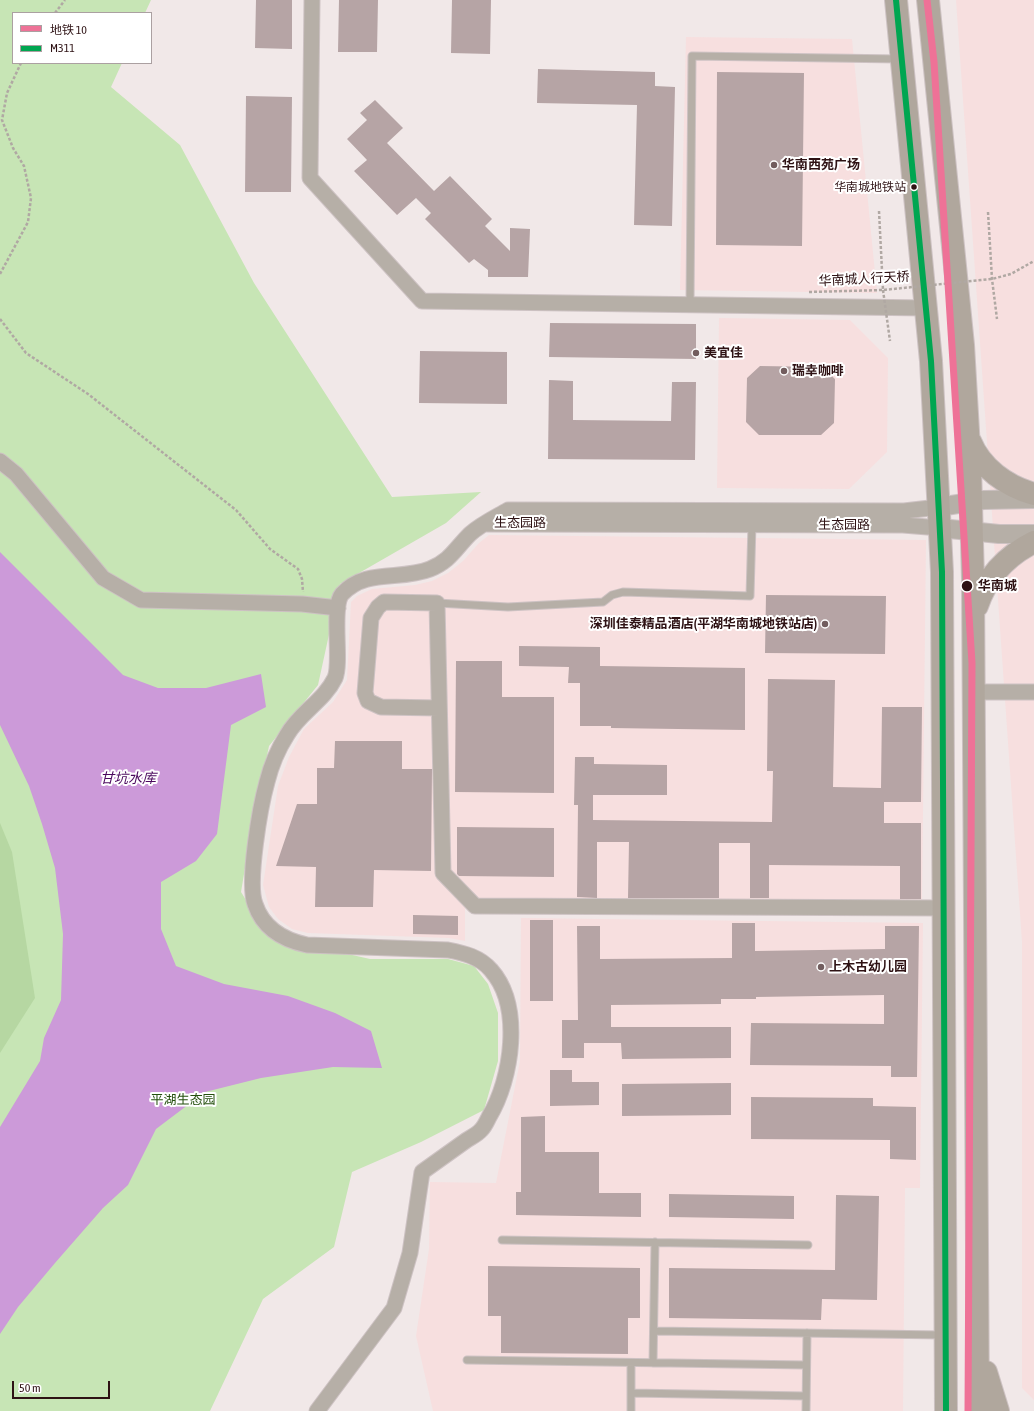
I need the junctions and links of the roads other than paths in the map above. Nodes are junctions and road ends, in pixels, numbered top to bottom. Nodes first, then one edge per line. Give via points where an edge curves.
1 (312, 0) edge
2 (896, 0) edge
3 (928, 0) edge
4 (902, 59) junction
5 (690, 304) junction
6 (927, 308) junction
7 (969, 438) junction
8 (0, 461) edge
9 (1034, 494) edge
10 (1034, 499) edge
11 (971, 502) junction
12 (940, 518) junction
13 (486, 524) junction
14 (752, 524) junction
15 (972, 531) junction
16 (1034, 534) edge
17 (1034, 542) edge
18 (437, 603) junction
19 (338, 608) junction
20 (974, 625) junction
21 (974, 692) junction
22 (1034, 692) edge
23 (439, 708) junction
24 (944, 908) junction
25 (502, 1240) dead end
26 (655, 1242) junction
27 (808, 1245) dead end
28 (654, 1331) junction
29 (806, 1333) junction
30 (946, 1335) junction
31 (978, 1343) junction
32 (467, 1360) dead end
33 (631, 1362) junction
34 (653, 1363) junction
35 (806, 1365) junction
36 (631, 1394) junction
37 (806, 1396) junction
38 (317, 1411) edge
39 (631, 1411) edge
40 (806, 1411) edge
41 (946, 1411) edge
42 (978, 1411) edge
43 (998, 1411) edge

1 - 5 street via 310,178 422,301
2 - 4 main road
3 - 7 main road via 963,345
4 - 5 lane via 692,56
4 - 6 main road
5 - 6 street
6 - 12 main road
7 - 9 main road via 980,460 988,468 1010,485
7 - 11 main road
8 - 19 street via 16,474 103,578 141,600 302,604
10 - 11 street
11 - 12 street
11 - 15 main road
12 - 13 street, 生态园路 via 904,511 508,510
12 - 14 street, 生态园路 via 903,525
12 - 15 street
12 - 24 main road
13 - 14 street, 生态园路
13 - 19 street via 471,534 442,564 413,573 369,578 345,591
14 - 18 lane via 750,596 623,592 612,595 603,602 508,607
15 - 16 street
15 - 20 main road
17 - 20 main road via 1008,558 988,581 977,607
18 - 23 street
18 - 23 street via 384,602 378,607 370,618 365,693 368,701 381,706
19 - 38 street via 335,676 324,695 295,721 278,752 267,783 251,884 254,903 270,928 296,943 448,950 464,952 478,959 491,970 500,983 510,1025 510,1053 506,1080 496,1106 482,1130 422,1172 410,1253 394,1308
20 - 21 main road
21 - 22 street
21 - 31 main road
23 - 24 street via 443,873 475,906
24 - 30 main road
25 - 26 lane
26 - 27 lane
26 - 28 lane
28 - 29 lane
28 - 34 lane
29 - 30 lane
29 - 35 lane
30 - 41 main road
31 - 42 main road
31 - 43 main road via 992,1398
32 - 33 lane
33 - 34 lane
33 - 36 lane
34 - 35 lane
35 - 37 lane
36 - 37 lane
36 - 39 lane
37 - 40 lane

